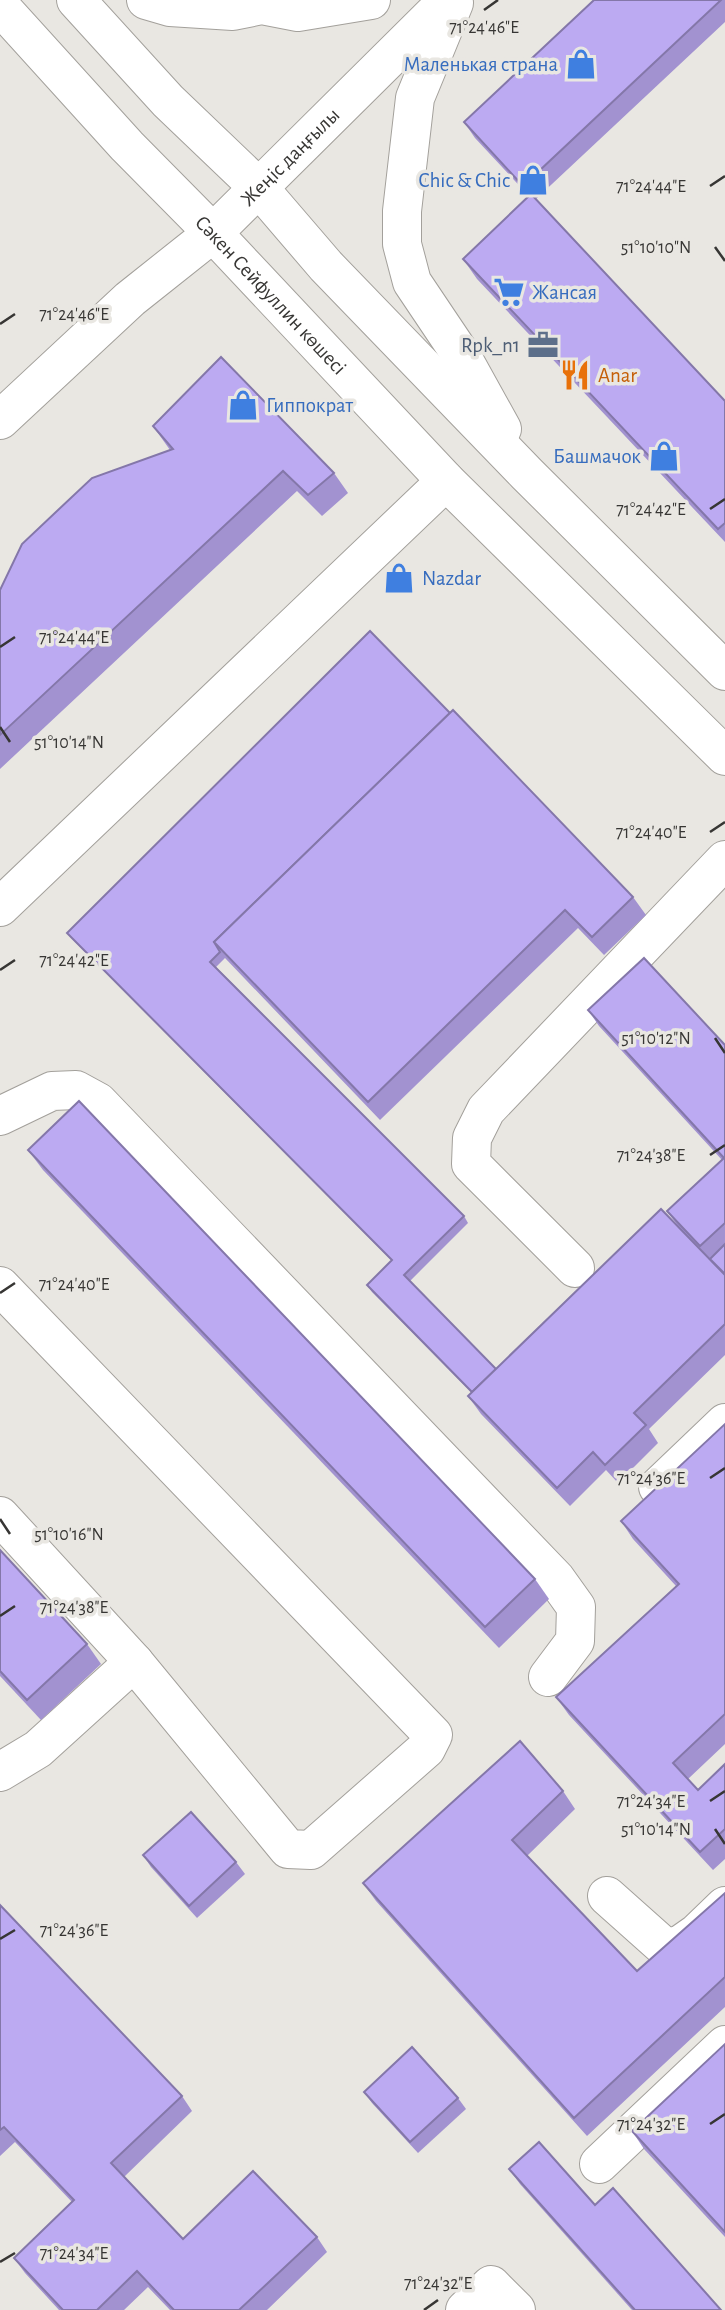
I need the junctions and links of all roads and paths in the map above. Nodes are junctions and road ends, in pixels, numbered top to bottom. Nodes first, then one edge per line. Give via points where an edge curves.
1 (76, 0) edge
2 (146, 0) edge
3 (371, 0) edge
4 (448, 0) edge
5 (455, 0) edge
6 (0, 6) edge
7 (259, 188) junction
8 (213, 233) junction
9 (0, 420) edge
10 (527, 474) junction
11 (446, 481) junction
12 (725, 671) edge
13 (725, 756) edge
14 (725, 860) edge
15 (0, 908) edge
16 (0, 1116) edge
17 (575, 1268) dead end
18 (0, 1286) edge
19 (725, 1423) edge
20 (644, 1501) edge
21 (0, 1516) edge
22 (134, 1662) junction
23 (548, 1676) dead end
24 (0, 1772) edge
25 (607, 1896) dead end
26 (725, 1906) edge
27 (725, 2045) edge
28 (599, 2164) dead end
29 (465, 2310) edge
30 (516, 2310) edge

1 - 7 main road via 168,101
2 - 3 main road via 170,7 233,11 262,5 298,12
4 - 7 main road, Жеңіс даңғылы
5 - 10 main road via 415,98 401,211 402,244 412,282 461,355
6 - 8 main road, Сәкен Сейфуллин көшесі
7 - 8 main road, Жеңіс даңғылы
7 - 10 main road via 326,265
8 - 9 main road, Жеңіс даңғылы via 130,299
8 - 11 main road, Сәкен Сейфуллин көшесі
10 - 12 main road
11 - 13 main road, Сәкен Сейфуллин көшесі
11 - 15 main road
14 - 17 main road via 486,1110 472,1138 471,1164
16 - 23 main road via 52,1091 76,1090 98,1102 556,1579 576,1607 575,1641
18 - 22 main road via 433,1735 426,1749 311,1850 288,1849
19 - 20 main road
21 - 22 main road
22 - 24 main road via 38,1748
25 - 26 main road via 662,1945 677,1947
27 - 28 main road
29 - 30 main road via 491,2285

